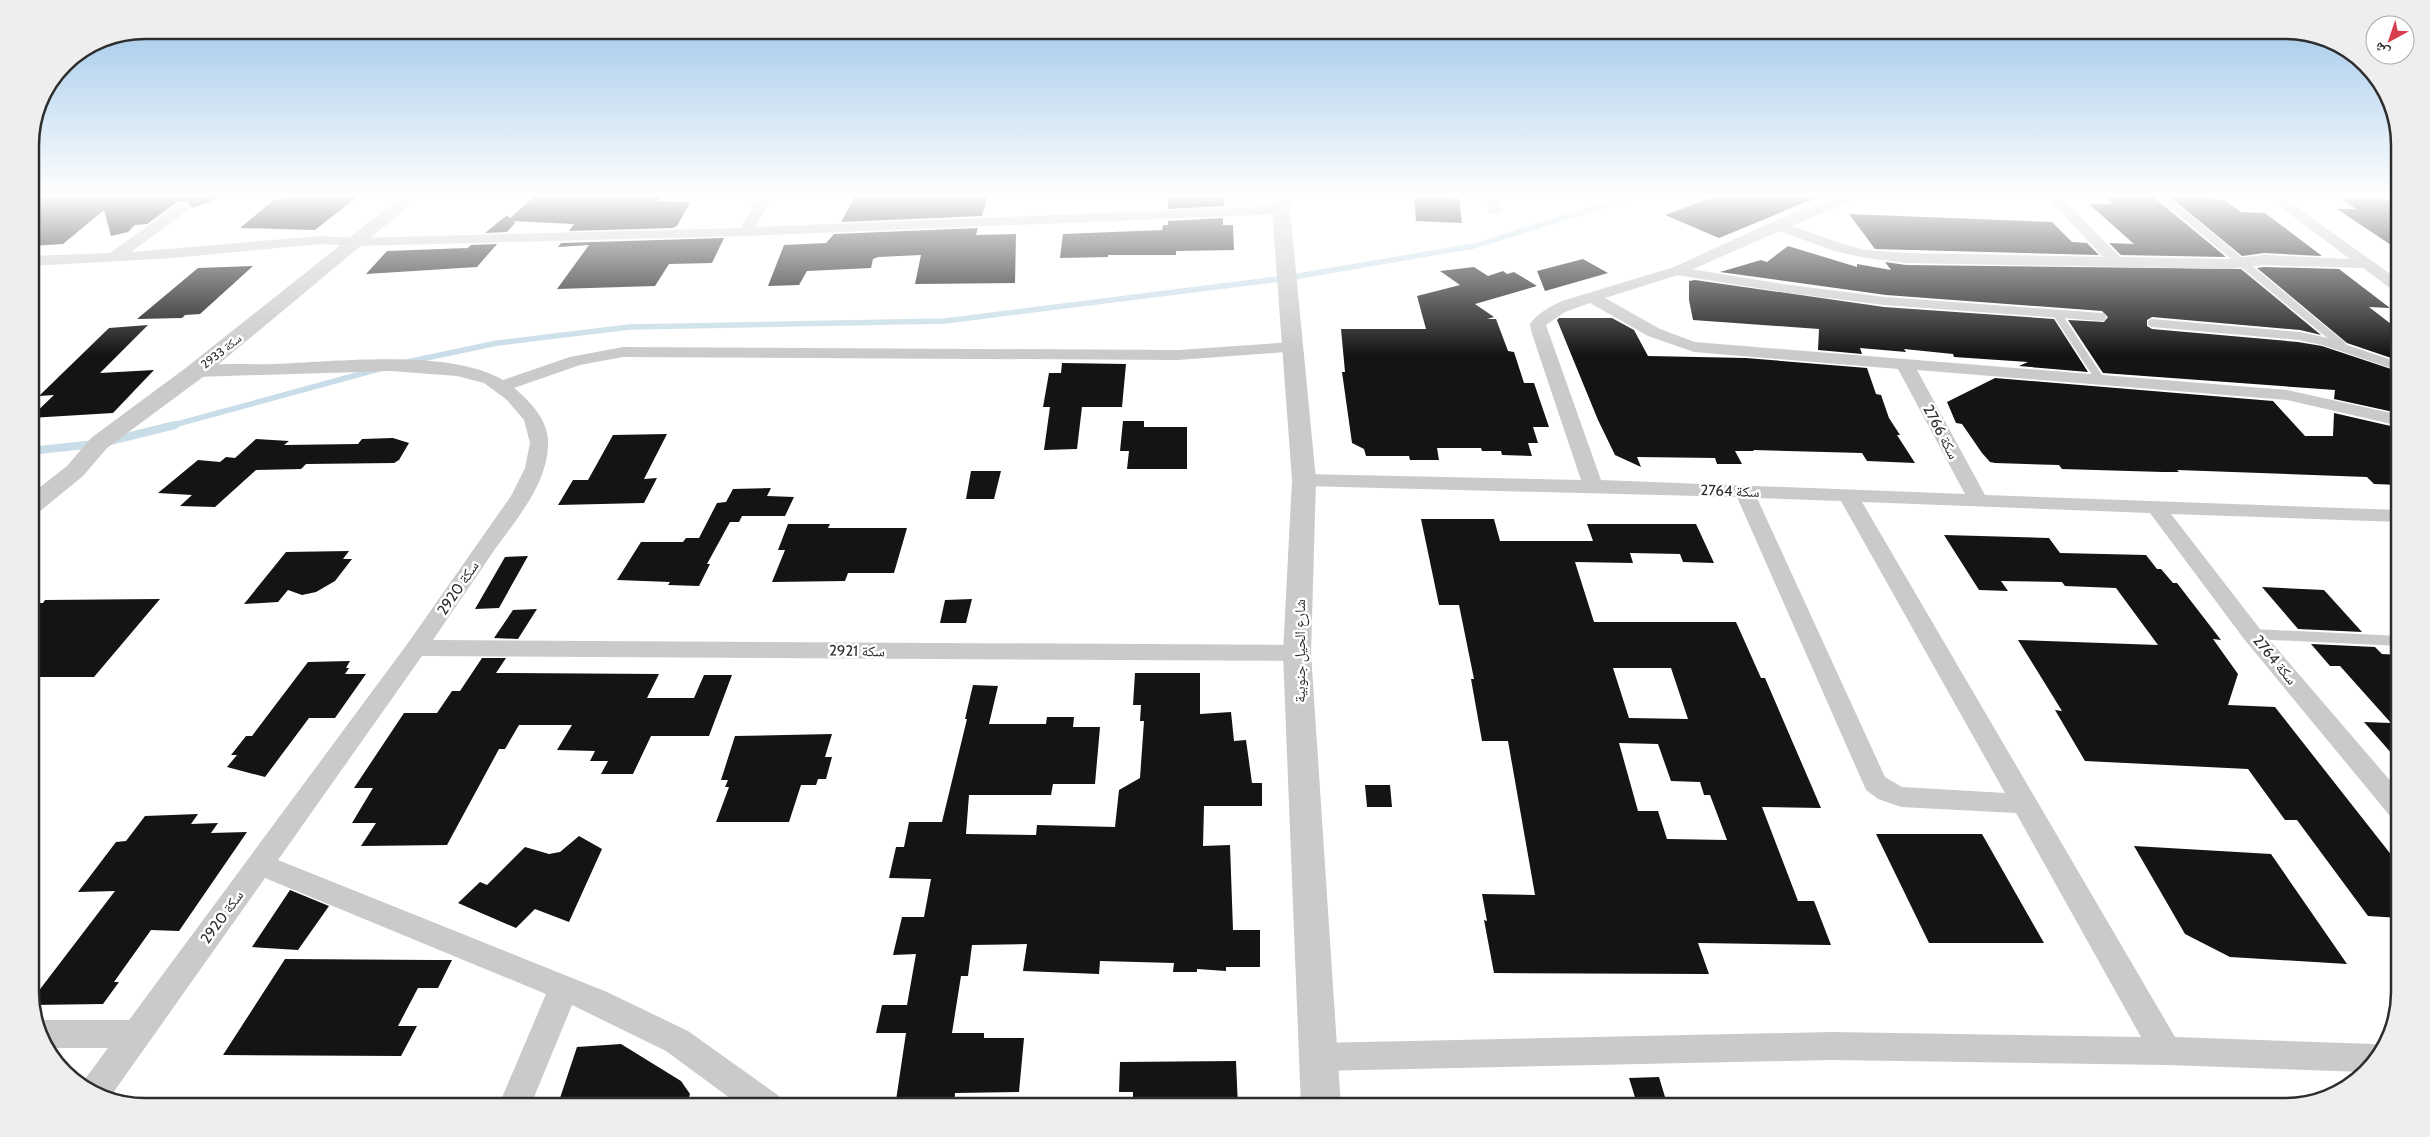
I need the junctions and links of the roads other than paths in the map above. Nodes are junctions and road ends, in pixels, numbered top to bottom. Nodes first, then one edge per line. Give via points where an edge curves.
1 (125, 249) edge
2 (229, 249) edge
3 (346, 249) edge
4 (1285, 249) edge
5 (1725, 249) edge
6 (1844, 249) edge
7 (2103, 249) edge
8 (2224, 249) edge
9 (2346, 249) edge
10 (115, 256) junction
11 (39, 260) edge
12 (2239, 262) junction
13 (2117, 263) junction
14 (2366, 264) junction
15 (1677, 271) junction
16 (2384, 277) junction
17 (2391, 277) edge
18 (2391, 282) edge
19 (1592, 297) junction
20 (2057, 314) junction
21 (2102, 318) dead end
22 (2152, 323) dead end
23 (1293, 347) junction
24 (2347, 349) junction
25 (1904, 363) junction
26 (2391, 364) edge
27 (195, 372) junction
28 (2099, 378) junction
29 (501, 386) junction
30 (2391, 418) edge
31 (1304, 480) junction
32 (1593, 486) junction
33 (1744, 491) junction
34 (1847, 494) junction
35 (39, 499) edge
36 (1978, 500) junction
37 (2156, 507) junction
38 (2391, 516) edge
39 (2252, 634) junction
40 (2391, 642) edge
41 (416, 648) junction
42 (1297, 653) junction
43 (2391, 799) edge
44 (2024, 804) junction
45 (260, 864) junction
46 (564, 987) junction
47 (48, 1034) edge
48 (136, 1034) junction
49 (2166, 1051) junction
50 (1317, 1057) junction
51 (2368, 1058) edge
52 (98, 1087) edge
53 (518, 1098) edge
54 (756, 1098) edge
55 (1320, 1098) edge

1 - 10 street
2 - 10 street
3 - 27 street, سكة 2933
4 - 23 street, شارع الحيل جنوبية
5 - 15 street
6 - 13 street via 1906,258
7 - 13 street
8 - 12 lane
9 - 14 street
10 - 11 street
12 - 13 street
12 - 14 street
12 - 24 lane
14 - 16 street
15 - 19 street
15 - 20 lane via 1885,301
16 - 17 street
16 - 18 street
19 - 25 street via 1667,339 1694,347
19 - 32 street via 1553,311 1538,324
20 - 21 lane
20 - 28 lane
22 - 24 lane via 2298,336
23 - 29 street via 1178,354 623,352 576,361
23 - 31 street, شارع الحيل جنوبية
24 - 26 lane
25 - 28 street
25 - 36 street, سكة 2766
27 - 29 street, سكة 2920 via 418,366 476,374
27 - 35 street, سكة 2933 via 100,443 75,471
28 - 30 street via 2287,395
29 - 41 street, سكة 2920 via 528,410 538,429 540,449 534,473
31 - 32 street, سكة 2764
31 - 42 street, شارع الحيل جنوبية
32 - 33 street, سكة 2764
33 - 34 street, سكة 2764
33 - 44 street via 1875,783 1901,797
34 - 36 street, سكة 2764
34 - 44 street
36 - 37 street, سكة 2764
37 - 38 street, سكة 2764
37 - 39 street, سكة 2764
39 - 40 lane
39 - 43 street, سكة 2764
41 - 42 street, سكة 2921
41 - 45 street, سكة 2920
42 - 50 street, شارع الحيل جنوبية
44 - 49 street
45 - 46 street
45 - 48 street, سكة 2920
46 - 53 street
46 - 54 street via 677,1041
47 - 48 street
48 - 52 street, سكة 2920
49 - 50 street via 1832,1046
49 - 51 street
50 - 55 street, شارع الحيل جنوبية

